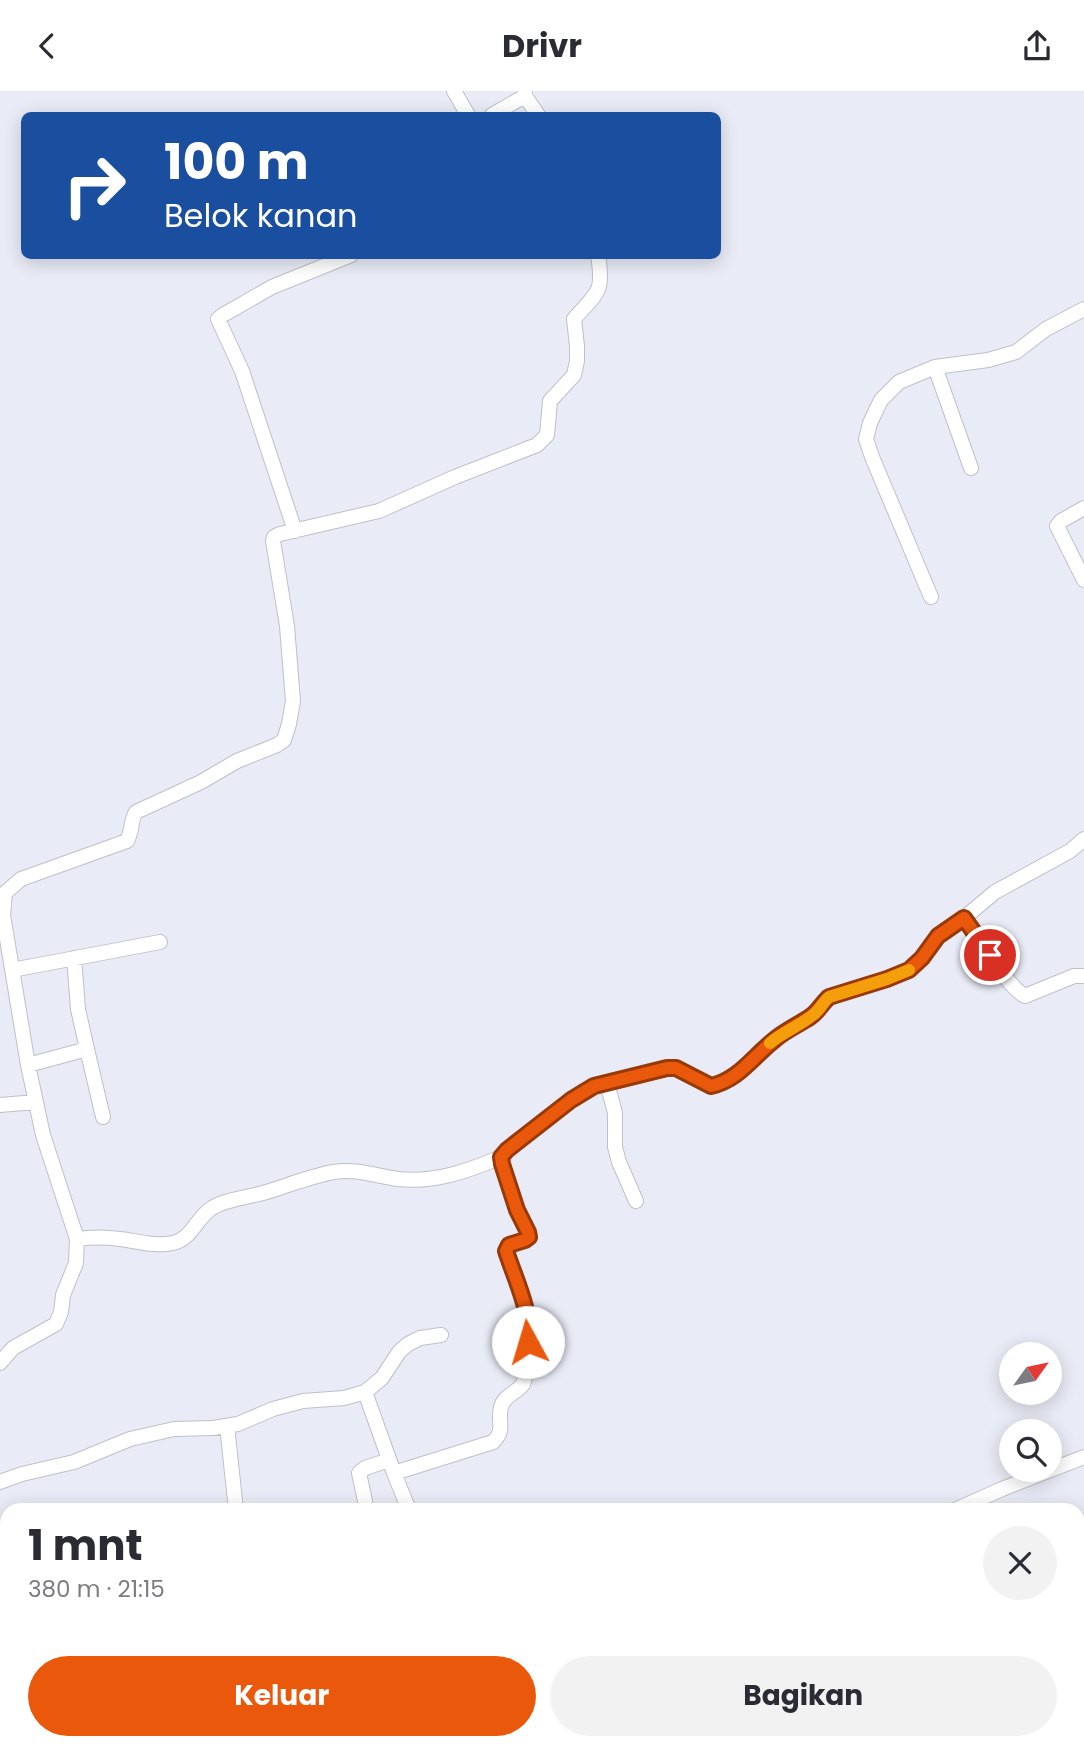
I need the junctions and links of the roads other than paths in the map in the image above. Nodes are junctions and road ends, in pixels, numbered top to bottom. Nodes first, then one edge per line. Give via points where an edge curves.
1 (454, 91) edge
2 (525, 93) edge
3 (466, 112) edge
4 (496, 112) edge
5 (536, 112) edge
6 (341, 259) edge
7 (598, 259) edge
8 (1084, 309) edge
9 (935, 367) junction
10 (971, 468) dead end
11 (1084, 508) edge
12 (295, 531) junction
13 (1084, 580) edge
14 (931, 597) dead end
15 (1084, 839) edge
16 (964, 918) junction
17 (160, 942) dead end
18 (75, 958) junction
19 (12, 970) junction
20 (1084, 976) edge
21 (87, 1049) junction
22 (28, 1065) junction
23 (607, 1083) junction
24 (36, 1102) junction
25 (0, 1105) edge
26 (103, 1117) dead end
27 (501, 1157) junction
28 (636, 1201) dead end
29 (77, 1239) junction
30 (441, 1335) dead end
31 (0, 1363) edge
32 (365, 1392) junction
33 (228, 1426) junction
34 (1084, 1457) edge
35 (392, 1467) junction
36 (0, 1482) edge
37 (365, 1501) dead end
38 (235, 1503) edge
39 (406, 1503) edge
40 (971, 1503) edge

1 - 3 street
2 - 4 street
2 - 5 street
6 - 12 street via 272,287 218,319 242,371
7 - 12 street via 598,293 573,319 577,346 574,376 550,401 543,440 379,511
8 - 9 street via 1016,352
9 - 10 street
9 - 14 street via 899,382 881,400 866,439
11 - 13 street via 1058,526
12 - 19 street via 273,541 288,626 293,701 284,740 136,812 127,841 21,879 5,893 3,915
15 - 16 street via 995,892
16 - 20 street via 1025,996
16 - 23 street via 938,936 909,970 829,997 817,1012 772,1041 723,1084 711,1086 676,1068
17 - 18 street
18 - 19 street
18 - 21 street via 78,1009
19 - 22 street
21 - 22 street
21 - 26 street
22 - 24 street
23 - 27 street via 571,1100
23 - 28 street via 615,1113 615,1147
24 - 25 street
24 - 29 street
27 - 29 street via 445,1177 398,1179 339,1171 316,1175 214,1206 176,1243
27 - 35 street via 529,1237 509,1245 506,1251 530,1329 522,1385 500,1406 501,1431 493,1442
29 - 31 street via 76,1263 56,1324 13,1348
30 - 32 street via 408,1344
32 - 33 street via 303,1401
32 - 35 street
33 - 36 street via 174,1429 141,1437 75,1462
33 - 38 street
34 - 40 street
35 - 37 street via 365,1468 359,1473
35 - 39 street

